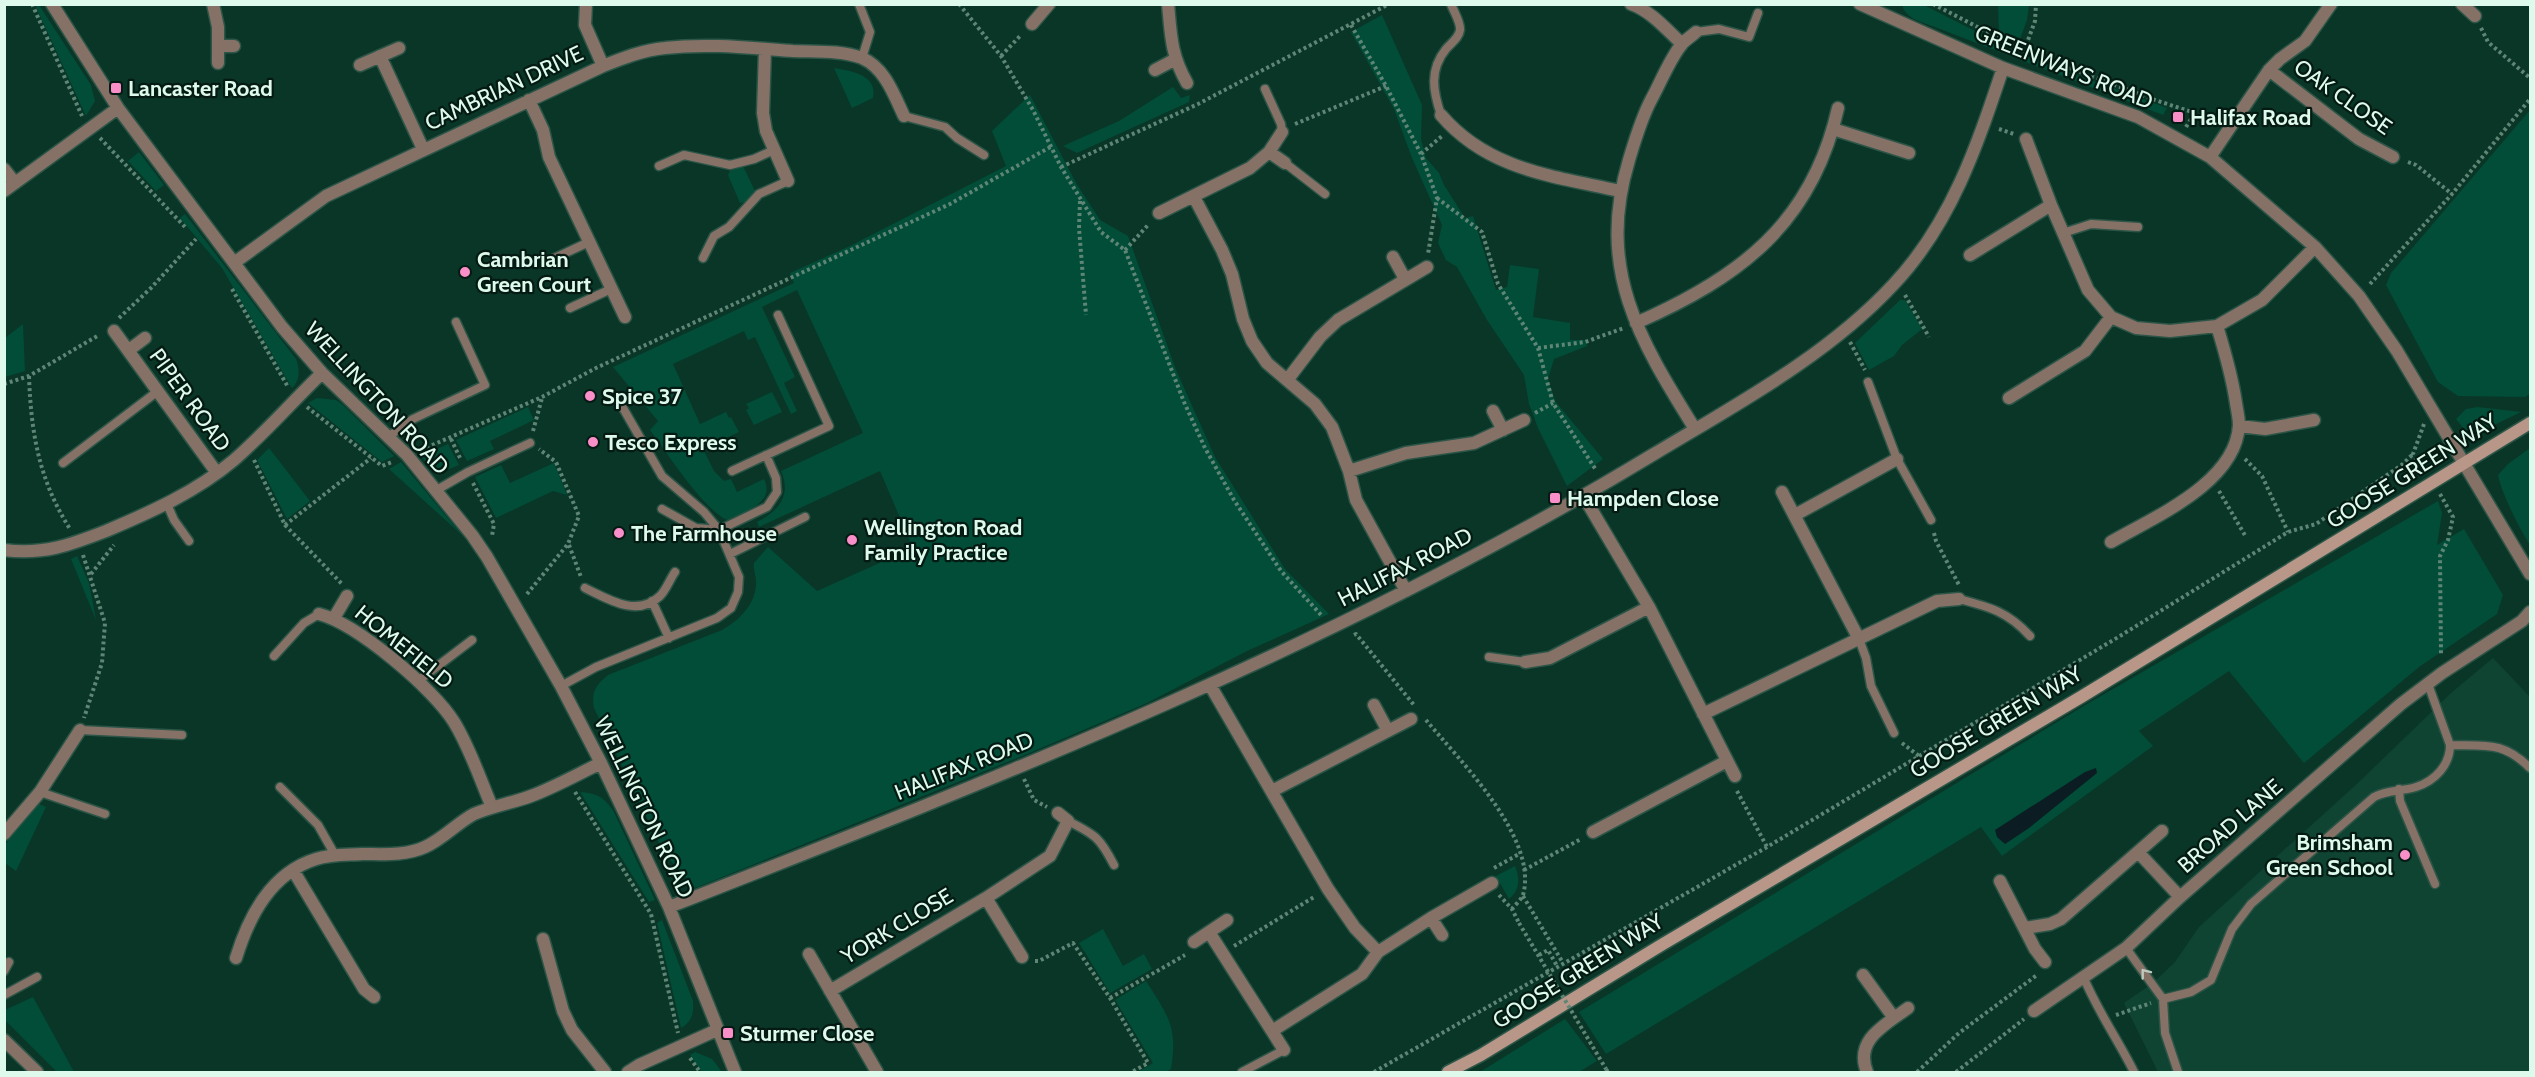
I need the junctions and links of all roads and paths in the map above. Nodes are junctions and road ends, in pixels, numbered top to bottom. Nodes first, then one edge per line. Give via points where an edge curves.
1 (32, 4) edge
2 (52, 4) edge
3 (213, 4) edge
4 (586, 4) edge
5 (859, 4) edge
6 (959, 4) edge
7 (1168, 4) edge
8 (1389, 4) edge
9 (1451, 4) edge
10 (1631, 4) edge
11 (1860, 4) edge
12 (1933, 4) edge
13 (2036, 4) edge
14 (2331, 4) edge
15 (2462, 4) edge
16 (1047, 5) edge
17 (1878, 8) edge
18 (1758, 13) dead end
19 (2475, 15) joint
20 (1032, 24) joint
21 (1350, 25) junction
22 (1696, 32) joint
23 (1682, 44) junction
24 (219, 46) junction
25 (234, 46) dead end
26 (399, 48) dead end
27 (765, 49) junction
28 (2024, 51) junction
29 (380, 56) junction
30 (1001, 56) junction
31 (862, 58) junction
32 (1174, 60) junction
33 (218, 63) dead end
34 (360, 65) dead end
35 (603, 66) junction
36 (2002, 68) junction
37 (1155, 70) dead end
38 (2269, 70) junction
39 (2530, 78) edge
40 (1187, 83) dead end
41 (1386, 86) junction
42 (1265, 89) dead end
43 (2530, 99) edge
44 (529, 100) junction
45 (118, 108) junction
46 (1838, 108) dead end
47 (1441, 115) joint
48 (904, 116) joint
49 (1984, 124) junction
50 (90, 128) junction
51 (1452, 128) junction
52 (1833, 129) junction
53 (2229, 130) junction
54 (1282, 132) junction
55 (2026, 139) joint
56 (1052, 146) junction
57 (1888, 147) junction
58 (423, 149) junction
59 (774, 150) junction
60 (1269, 152) junction
61 (1909, 153) dead end
62 (1421, 154) junction
63 (984, 155) dead end
64 (2210, 157) junction
65 (2393, 157) joint
66 (1884, 159) dead end
67 (1285, 163) joint
68 (659, 166) dead end
69 (1061, 167) junction
70 (4, 169) edge
71 (788, 181) joint
72 (10, 187) edge
73 (1620, 191) junction
74 (1325, 194) dead end
75 (2452, 194) junction
76 (1194, 197) junction
77 (1437, 198) junction
78 (1080, 200) junction
79 (2051, 205) junction
80 (1159, 213) joint
81 (2138, 227) dead end
82 (2064, 233) junction
83 (589, 242) junction
84 (202, 246) dead end
85 (2315, 247) junction
86 (1125, 250) junction
87 (1970, 255) dead end
88 (1393, 257) dead end
89 (703, 258) dead end
90 (546, 262) dead end
91 (234, 263) junction
92 (1427, 267) joint
93 (1405, 279) junction
94 (1896, 282) junction
95 (231, 289) dead end
96 (611, 289) junction
97 (2359, 296) junction
98 (570, 308) dead end
99 (778, 315) dead end
100 (1086, 315) dead end
101 (625, 317) dead end
102 (2110, 317) junction
103 (456, 322) dead end
104 (1636, 323) junction
105 (2217, 326) junction
106 (114, 330) dead end
107 (1844, 331) junction
108 (1929, 337) dead end
109 (145, 338) dead end
110 (1538, 348) junction
111 (129, 350) junction
112 (322, 373) junction
113 (28, 376) dead end
114 (1288, 379) junction
115 (1868, 382) joint
116 (158, 391) junction
117 (542, 397) junction
118 (295, 398) junction
119 (2009, 398) dead end
120 (623, 408) dead end
121 (1493, 411) dead end
122 (2436, 414) junction
123 (1524, 420) dead end
124 (2314, 420) dead end
125 (2530, 423) edge
126 (2239, 426) junction
127 (1695, 429) junction
128 (1503, 430) junction
129 (388, 436) junction
130 (451, 439) junction
131 (530, 443) junction
132 (248, 447) junction
133 (2232, 451) junction
134 (2413, 454) junction
135 (407, 455) junction
136 (766, 455) junction
137 (371, 458) junction
138 (1897, 459) junction
139 (63, 463) dead end
140 (2465, 464) junction
141 (732, 471) dead end
142 (1349, 471) junction
143 (468, 472) junction
144 (217, 473) junction
145 (2212, 479) junction
146 (1605, 484) junction
147 (2434, 484) junction
148 (435, 491) junction
149 (1782, 492) dead end
150 (1584, 496) junction
151 (167, 504) junction
152 (662, 509) dead end
153 (1795, 515) junction
154 (805, 517) dead end
155 (1931, 520) joint
156 (127, 522) junction
157 (285, 525) junction
158 (719, 530) junction
159 (2288, 532) junction
160 (2246, 537) dead end
161 (189, 541) dead end
162 (78, 542) junction
163 (2111, 542) dead end
164 (568, 544) junction
165 (4, 550) edge
166 (730, 554) junction
167 (487, 557) junction
168 (675, 572) dead end
169 (2530, 574) edge
170 (90, 575) junction
171 (585, 588) joint
172 (1407, 591) junction
173 (346, 596) joint
174 (1959, 599) junction
175 (652, 601) junction
176 (517, 606) junction
177 (1649, 607) junction
178 (2530, 612) edge
179 (319, 614) joint
180 (334, 618) junction
181 (1332, 628) junction
182 (2030, 636) dead end
183 (669, 638) junction
184 (1858, 639) junction
185 (472, 640) dead end
186 (274, 656) dead end
187 (1489, 657) dead end
188 (1525, 662) joint
189 (2442, 673) junction
190 (418, 681) junction
191 (2428, 684) junction
192 (561, 686) junction
193 (1210, 686) junction
194 (1374, 705) dead end
195 (1703, 714) junction
196 (1411, 719) dead end
197 (80, 730) junction
198 (1388, 731) junction
199 (1894, 733) joint
200 (182, 735) dead end
201 (2450, 745) junction
202 (1919, 756) junction
203 (1727, 761) junction
204 (601, 763) junction
205 (1018, 767) junction
206 (2530, 768) edge
207 (1735, 776) joint
208 (567, 780) junction
209 (280, 787) dead end
210 (2399, 789) junction
211 (1272, 791) junction
212 (40, 792) junction
213 (492, 807) junction
214 (1058, 813) joint
215 (105, 814) dead end
216 (1068, 821) junction
217 (2162, 831) dead end
218 (1593, 832) joint
219 (4, 834) edge
220 (1767, 848) junction
221 (2139, 852) junction
222 (1519, 854) junction
223 (335, 855) junction
224 (1114, 865) dead end
225 (293, 870) junction
226 (1524, 870) junction
227 (2000, 881) dead end
228 (1492, 883) joint
229 (2435, 884) dead end
230 (1328, 889) junction
231 (1523, 896) junction
232 (2180, 897) junction
233 (986, 898) junction
234 (669, 907) junction
235 (1431, 918) junction
236 (1227, 920) dead end
237 (2025, 928) junction
238 (1209, 932) junction
239 (1442, 935) dead end
240 (543, 939) dead end
241 (1194, 942) joint
242 (2126, 948) junction
243 (1378, 952) junction
244 (1222, 953) junction
245 (809, 954) dead end
246 (1539, 955) junction
247 (1022, 957) joint
248 (236, 958) dead end
249 (9, 962) dead end
250 (1563, 963) junction
251 (1557, 966) junction
252 (2044, 967) joint
253 (4, 971) edge
254 (1863, 975) dead end
255 (2083, 976) junction
256 (37, 977) dead end
257 (830, 991) junction
258 (4, 995) edge
259 (374, 997) dead end
260 (1110, 998) junction
261 (2163, 999) junction
262 (1908, 1008) dead end
263 (2034, 1011) joint
264 (1894, 1018) junction
265 (2106, 1018) junction
266 (717, 1030) junction
267 (1272, 1031) junction
268 (4, 1040) edge
269 (681, 1045) junction
270 (1284, 1050) joint
271 (1481, 1055) junction
272 (37, 1072) edge
273 (605, 1072) edge
274 (628, 1072) edge
275 (700, 1072) edge
276 (735, 1072) edge
277 (877, 1072) edge
278 (1132, 1072) edge
279 (1242, 1072) edge
280 (1374, 1072) edge
281 (1448, 1072) edge
282 (1464, 1072) edge
283 (1608, 1072) edge
284 (1866, 1072) edge
285 (1917, 1072) edge
286 (1956, 1072) edge
287 (2134, 1072) edge
288 (2178, 1072) edge

1 - 50 path
2 - 45 street, WELLINGTON ROAD
3 - 24 street
4 - 35 street, CAMBRIAN DRIVE via 585,26
5 - 31 lane via 870,32
6 - 30 path
7 - 32 street
8 - 21 path
9 - 47 lane via 1461,27 1433,76
10 - 23 street via 1654,18
11 - 17 street, GREENWAYS ROAD
12 - 28 path
13 - 28 path via 2035,21
14 - 38 street, OAK CLOSE via 2305,41
15 - 19 street
16 - 20 street
17 - 36 street, GREENWAYS ROAD
18 - 22 lane via 1749,37 1719,29
19 - 39 path via 2488,42
20 - 30 path
21 - 41 path
21 - 69 path via 1198,105
22 - 23 street
23 - 73 street via 1645,113
24 - 25 street
24 - 33 street
26 - 29 street
27 - 31 street, CAMBRIAN DRIVE
27 - 35 street, CAMBRIAN DRIVE via 663,48
27 - 59 street via 763,113
28 - 53 path via 2195,112
29 - 34 street
29 - 58 street, CAMBRIAN DRIVE
30 - 56 path
31 - 48 street via 878,69 889,84
32 - 37 street
32 - 40 street
35 - 44 street, CAMBRIAN DRIVE
36 - 49 street, HALIFAX ROAD
36 - 64 street, GREENWAYS ROAD via 2138,117
38 - 53 street, OAK CLOSE
38 - 65 street, OAK CLOSE via 2359,139
41 - 54 path
41 - 62 path
42 - 54 lane
43 - 75 path
44 - 58 street, CAMBRIAN DRIVE
44 - 83 street via 543,130 549,157
45 - 50 street
45 - 91 street, WELLINGTON ROAD
46 - 52 street
47 - 51 street
48 - 63 lane via 945,127
49 - 55 path
49 - 94 street, HALIFAX ROAD via 1954,198
50 - 72 street
50 - 84 path
51 - 62 path
51 - 73 street via 1513,166
52 - 57 street
52 - 104 street via 1795,209 1772,238 1716,282 1672,308
53 - 64 street, OAK CLOSE
54 - 60 street
55 - 79 street
56 - 69 path
56 - 117 path via 950,204 596,368
57 - 61 street
57 - 66 street
58 - 91 street, CAMBRIAN DRIVE via 326,196
59 - 68 lane via 730,165 684,155
59 - 71 street
60 - 67 street
60 - 76 street via 1250,168
62 - 77 path
64 - 85 street, GREENWAYS ROAD
65 - 75 path via 2416,165
67 - 74 lane
69 - 78 path
70 - 72 street
71 - 89 lane via 759,194 729,227 714,236
73 - 104 street via 1619,267
75 - 97 path
76 - 80 street
76 - 114 street via 1229,266 1252,341 1267,363
77 - 92 path
77 - 110 path via 1482,232 1498,284
78 - 86 path via 1101,232
78 - 100 path
79 - 82 street
79 - 87 street
80 - 86 path
81 - 82 lane via 2091,224
82 - 102 street via 2088,290
83 - 90 lane
83 - 96 street
85 - 97 street, GREENWAYS ROAD
85 - 105 street via 2262,300
86 - 181 path via 1204,448 1281,571
88 - 93 street
91 - 112 street, WELLINGTON ROAD
92 - 93 street
93 - 114 street via 1338,320
94 - 107 street, HALIFAX ROAD
94 - 108 path
95 - 118 path
96 - 98 lane
96 - 101 street
97 - 122 street, GREENWAYS ROAD
99 - 136 lane via 829,426
102 - 105 street via 2136,328 2170,331
102 - 119 street via 2085,351
103 - 129 lane via 485,385 413,419
104 - 110 path via 1585,342
104 - 127 street
105 - 126 street via 2231,372
106 - 111 street, PIPER ROAD
107 - 115 path
107 - 127 street, HALIFAX ROAD
109 - 111 street, PIPER ROAD
110 - 146 path via 1553,403
111 - 116 street, PIPER ROAD
112 - 118 street
112 - 129 street, WELLINGTON ROAD
113 - 162 path via 30,417 38,453 53,502
114 - 142 street via 1315,404 1332,427
115 - 138 lane
116 - 139 lane
116 - 144 street, PIPER ROAD
117 - 130 path
117 - 131 path
118 - 132 street
118 - 137 path
120 - 158 lane via 662,476
121 - 128 street
122 - 134 path via 2421,426
122 - 140 street, GREENWAYS ROAD
123 - 128 street
124 - 126 street via 2265,429
125 - 140 main road, GOOSE GREEN WAY
126 - 133 street
127 - 146 street, HALIFAX ROAD
128 - 142 street via 1474,443 1406,453
129 - 135 street, WELLINGTON ROAD
130 - 135 path
130 - 143 path
131 - 143 lane
131 - 164 path via 556,462 579,516
132 - 144 street
132 - 157 path
133 - 145 street
133 - 159 path via 2250,462 2262,476
134 - 147 path
134 - 159 path via 2316,524
135 - 137 path via 382,466
135 - 148 street, WELLINGTON ROAD
136 - 141 lane
136 - 158 lane via 776,478 777,492 767,507
137 - 157 path
138 - 153 street
138 - 155 lane
140 - 147 main road, GOOSE GREEN WAY
140 - 169 street
142 - 172 street via 1356,500
143 - 148 lane
143 - 167 path via 494,524
144 - 151 street
145 - 160 path
145 - 163 street via 2197,492
146 - 150 street, HALIFAX ROAD
147 - 189 path via 2452,517 2440,556
147 - 271 main road, GOOSE GREEN WAY
148 - 167 street, WELLINGTON ROAD
149 - 153 street
150 - 172 street, HALIFAX ROAD
150 - 177 street
151 - 156 street
151 - 161 lane
152 - 158 lane via 696,528
153 - 184 street
154 - 166 lane
155 - 174 path via 1936,541 1960,587
156 - 162 street
156 - 170 path via 126,531
157 - 173 path via 341,581
158 - 166 lane
159 - 202 path
162 - 165 street via 29,553
162 - 170 path
164 - 171 path
164 - 176 path
166 - 183 lane via 740,577 731,608
167 - 176 street, WELLINGTON ROAD
168 - 175 lane via 661,595
170 - 197 path via 105,623 102,663
171 - 175 lane via 622,606
172 - 181 street, HALIFAX ROAD
173 - 180 street, HOMEFIELD
174 - 182 lane via 1993,608 2015,620
174 - 184 street via 1937,601
175 - 183 lane
176 - 192 street, WELLINGTON ROAD
177 - 188 street via 1550,658
177 - 195 street
178 - 189 street, BROAD LANE
179 - 180 street, HOMEFIELD
179 - 186 lane via 304,623
180 - 190 street, HOMEFIELD via 352,627
181 - 193 street, HALIFAX ROAD
181 - 222 path via 1342,640 1356,634 1482,787 1514,834
183 - 192 lane via 596,667
184 - 195 street
184 - 199 lane via 1871,686
185 - 190 lane
187 - 188 lane
189 - 191 street, BROAD LANE
190 - 213 street, HOMEFIELD via 456,724
191 - 201 lane
191 - 232 street, BROAD LANE
192 - 204 street, WELLINGTON ROAD
193 - 205 street, HALIFAX ROAD
193 - 211 street
194 - 198 street
195 - 203 street
196 - 198 street
197 - 200 lane
197 - 212 street
198 - 211 street
199 - 202 path
201 - 206 lane via 2499,746 2518,755
201 - 210 lane via 2445,767 2427,782
202 - 220 path
203 - 207 street
203 - 218 street
204 - 208 street
204 - 234 street, WELLINGTON ROAD
205 - 214 path via 1034,800
205 - 234 street, HALIFAX ROAD
207 - 220 path via 1738,796
208 - 213 street via 531,797
208 - 269 path via 651,914
209 - 223 lane via 318,825
210 - 229 lane via 2400,801
210 - 261 lane via 2386,790 2374,797 2251,904 2232,929 2211,980 2191,992
211 - 230 street
212 - 215 lane
212 - 219 street
213 - 223 street via 408,853
214 - 216 street
216 - 224 lane via 1102,841
216 - 233 street, YORK CLOSE via 1050,855
217 - 221 street
218 - 226 path
220 - 250 path
221 - 232 street
221 - 237 street via 2061,919
222 - 226 path
222 - 228 path via 1490,870
223 - 225 street
225 - 248 street via 258,904
225 - 259 street via 364,989
226 - 231 path
227 - 237 street
228 - 235 street
230 - 243 street via 1355,928
230 - 244 path
231 - 246 path, bridge via 1512,909
231 - 250 path
232 - 242 street, BROAD LANE
233 - 247 street, YORK CLOSE
233 - 257 street, YORK CLOSE
234 - 266 street, WELLINGTON ROAD
235 - 239 street
235 - 243 street
236 - 238 street
237 - 252 street
238 - 241 street
238 - 244 street
240 - 273 street via 563,1011 572,1030
241 - 260 path via 1186,955
242 - 255 street, BROAD LANE
261 -> 242 lane
243 - 267 street via 1362,974
244 - 267 street
245 - 257 street, YORK CLOSE
246 - 251 path via 1548,950
246 - 283 path, bridge
247 - 260 path via 1039,962 1073,943
249 - 253 lane
250 - 251 path
251 - 280 path
252 - 285 path via 1959,1033
254 - 264 street
255 - 263 street, BROAD LANE
255 - 265 lane
256 - 258 lane
257 - 277 street, YORK CLOSE
260 - 278 path via 1148,1063
261 - 265 path
261 - 288 lane via 2165,1033
262 - 264 street
263 - 286 path
264 - 284 street via 1871,1035 1865,1046
265 - 287 lane
266 - 269 street
266 - 276 street, WELLINGTON ROAD
267 - 270 street
268 - 272 street
269 - 274 street
269 - 275 path
270 - 279 lane
271 - 281 main road, GOOSE GREEN WAY
271 - 282 main road, GOOSE GREEN WAY

